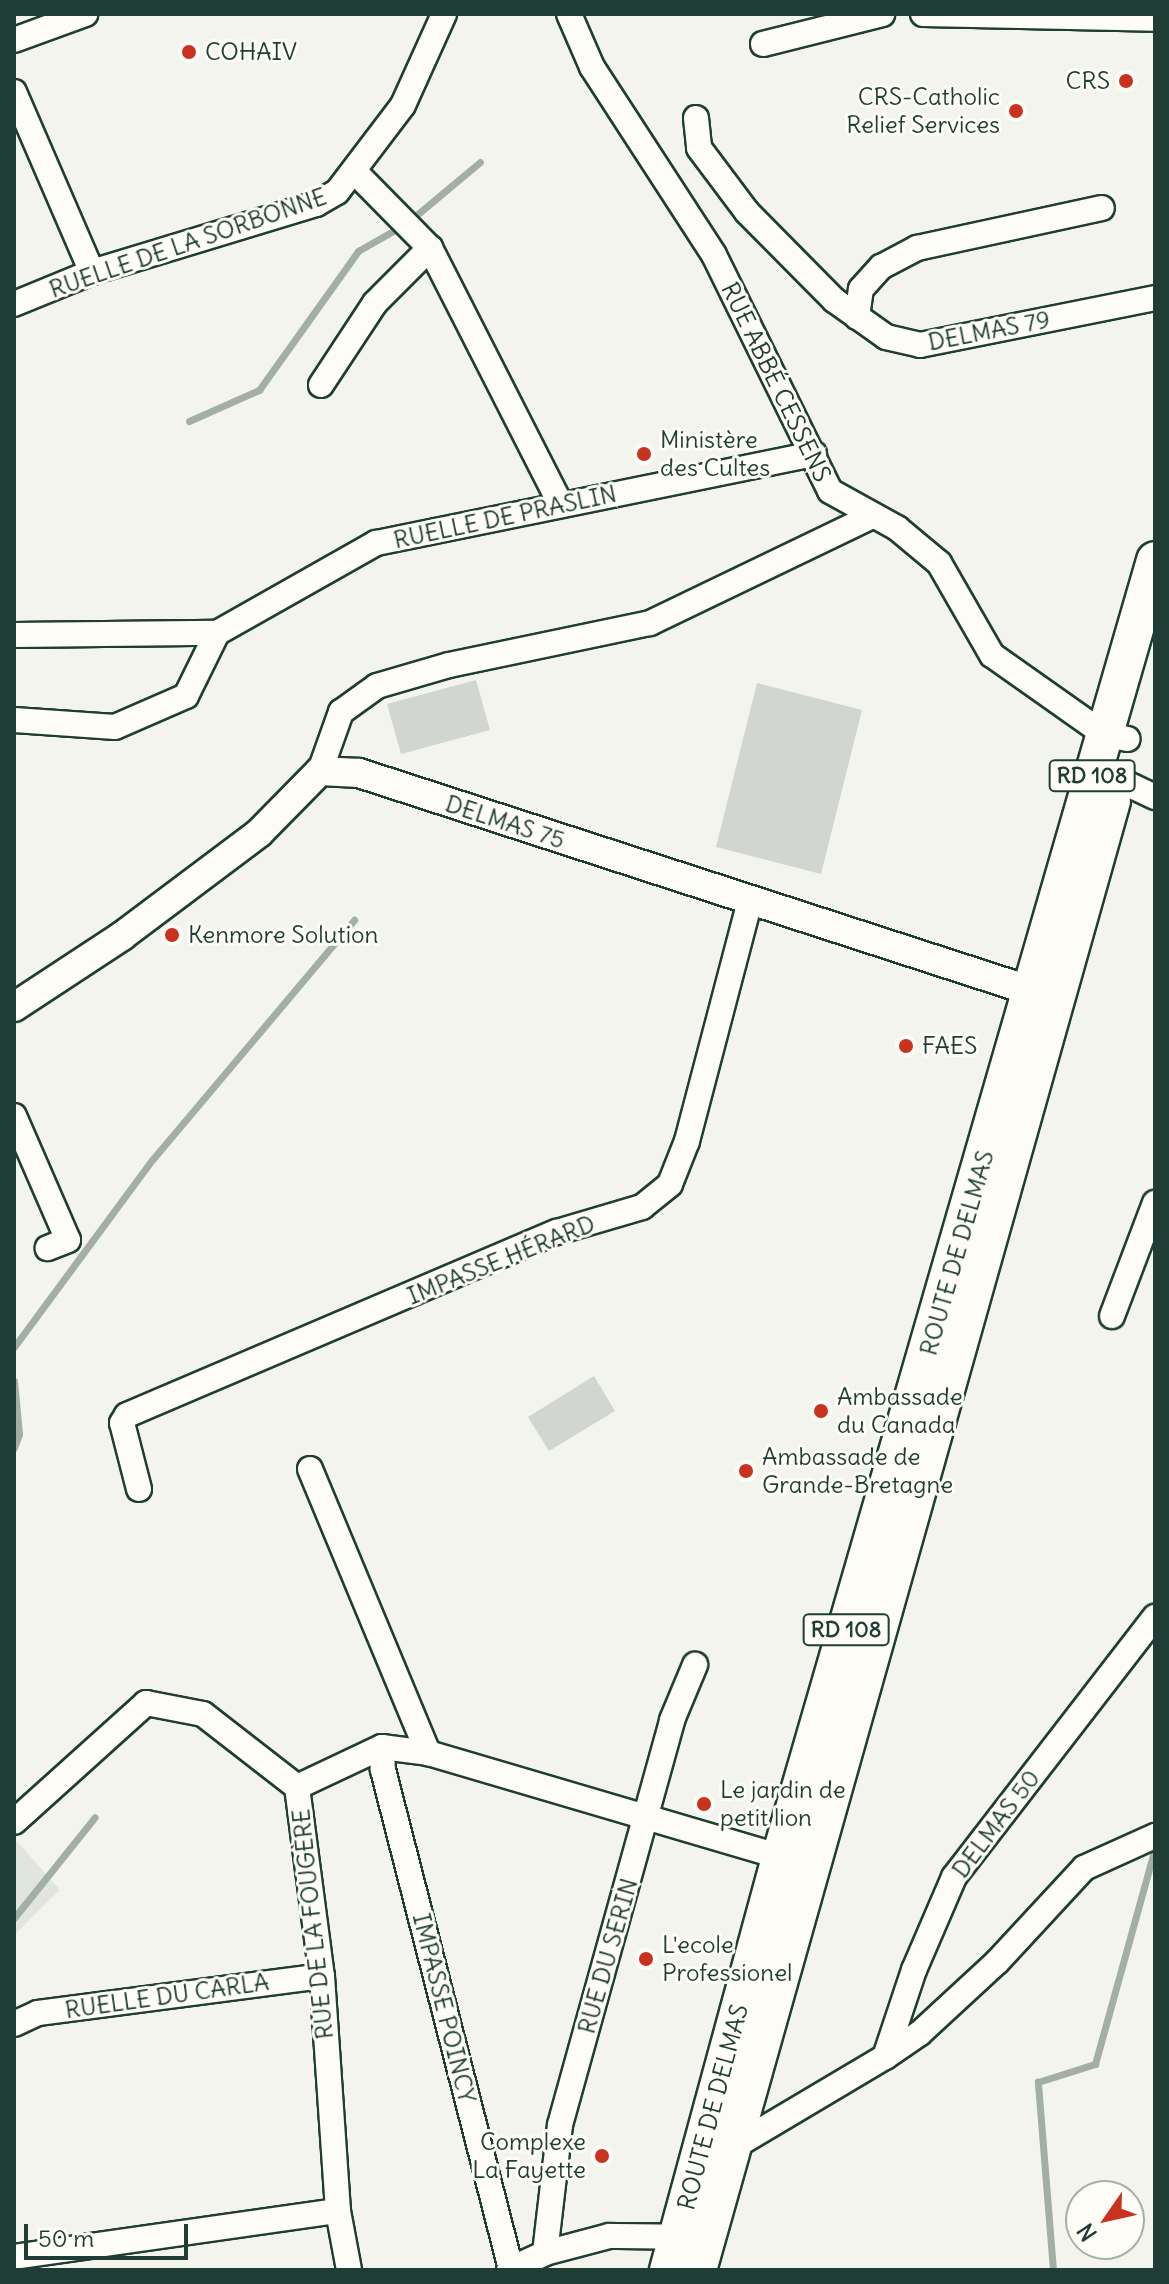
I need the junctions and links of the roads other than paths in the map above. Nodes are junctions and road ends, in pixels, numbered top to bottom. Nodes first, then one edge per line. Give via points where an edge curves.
1 (85, 14) edge
2 (444, 14) edge
3 (569, 14) edge
4 (882, 14) edge
5 (923, 14) edge
6 (1155, 19) edge
7 (14, 40) edge
8 (763, 44) dead end
9 (14, 92) edge
10 (696, 118) dead end
11 (356, 173) junction
12 (1102, 208) dead end
13 (430, 248) junction
14 (92, 272) junction
15 (1155, 298) edge
16 (14, 304) edge
17 (857, 317) junction
18 (321, 385) dead end
19 (814, 454) junction
20 (561, 505) junction
21 (870, 517) junction
22 (1155, 560) edge
23 (217, 633) junction
24 (14, 635) edge
25 (1155, 639) edge
26 (14, 720) edge
27 (1115, 736) junction
28 (320, 771) junction
29 (1117, 779) junction
30 (1155, 797) edge
31 (750, 901) junction
32 (1046, 996) junction
33 (14, 1007) edge
34 (14, 1116) edge
35 (1155, 1203) edge
36 (48, 1248) dead end
37 (1112, 1316) dead end
38 (310, 1469) dead end
39 (139, 1489) dead end
40 (1155, 1617) edge
41 (695, 1665) dead end
42 (382, 1747) junction
43 (428, 1753) junction
44 (297, 1787) junction
45 (646, 1821) junction
46 (14, 1822) edge
47 (1155, 1836) edge
48 (796, 1861) junction
49 (322, 1976) junction
50 (14, 2024) edge
51 (885, 2057) junction
52 (735, 2146) junction
53 (338, 2211) junction
54 (545, 2253) junction
55 (688, 2254) edge
56 (14, 2257) edge
57 (510, 2269) edge
58 (349, 2270) edge

1 - 7 street
2 - 11 street, RUELLE DE LA SORBONNE via 403,105
3 - 19 street, RUE ABBÉ CESSENS via 592,67 714,255
4 - 8 street
5 - 6 street
9 - 14 street
10 - 17 street, DELMAS 79 via 706,160 747,212
11 - 13 street
11 - 14 street, RUELLE DE LA SORBONNE via 316,204
12 - 17 street via 917,248 881,267 861,289
13 - 18 street via 375,303
13 - 20 street
14 - 16 street, RUELLE DE LA SORBONNE
15 - 17 street, DELMAS 79 via 920,345 886,337
19 - 20 street, RUELLE DE PRASLIN
19 - 21 street, RUE ABBÉ CESSENS via 830,491
20 - 23 street, RUELLE DE PRASLIN via 376,543
21 - 27 street, RUE ABBÉ CESSENS via 897,528 939,563 992,655
21 - 28 street via 650,623 449,665 377,686 341,712
22 - 27 main road, ROUTE DE DELMAS / RD 108
23 - 24 street
23 - 26 street via 186,696 115,727
25 - 27 main road, ROUTE DE DELMAS / RD 108
27 - 29 main road, ROUTE DE DELMAS / RD 108
27 - 32 main road, ROUTE DE DELMAS / RD 108
28 - 31 street, DELMAS 75 via 359,773
28 - 33 street via 259,833 122,936
29 - 30 street
29 - 32 main road, ROUTE DE DELMAS / RD 108
31 - 32 street, DELMAS 75
31 - 39 street, IMPASSE HÉRARD via 687,1141 670,1184 642,1207 557,1232 127,1415 122,1423
32 - 48 main road, ROUTE DE DELMAS / RD 108
34 - 36 street via 68,1240
35 - 37 street
38 - 43 street
40 - 51 street, DELMAS 50 via 954,1877 914,1970
41 - 45 street, RUE DU SERIN via 672,1720
42 - 43 street
42 - 44 street
42 - 57 street, IMPASSE POINCY via 383,1770
43 - 45 street
44 - 46 street, RUE DE LA FOUGÈRE via 203,1714 146,1703
44 - 49 street, RUE DE LA FOUGÈRE
45 - 48 street
45 - 54 street, RUE DU SERIN via 560,2125
47 - 51 street via 1084,1868 997,1962 920,2033
48 - 52 main road, ROUTE DE DELMAS / RD 108
48 - 55 main road, ROUTE DE DELMAS / RD 108
49 - 50 street, RUELLE DU CARLA via 38,2013
49 - 53 street, RUE DE LA FOUGÈRE
51 - 52 street
52 - 55 main road, ROUTE DE DELMAS / RD 108
53 - 56 street
53 - 58 street, RUE DE LA FOUGÈRE
54 - 55 street via 609,2236
54 - 57 street

